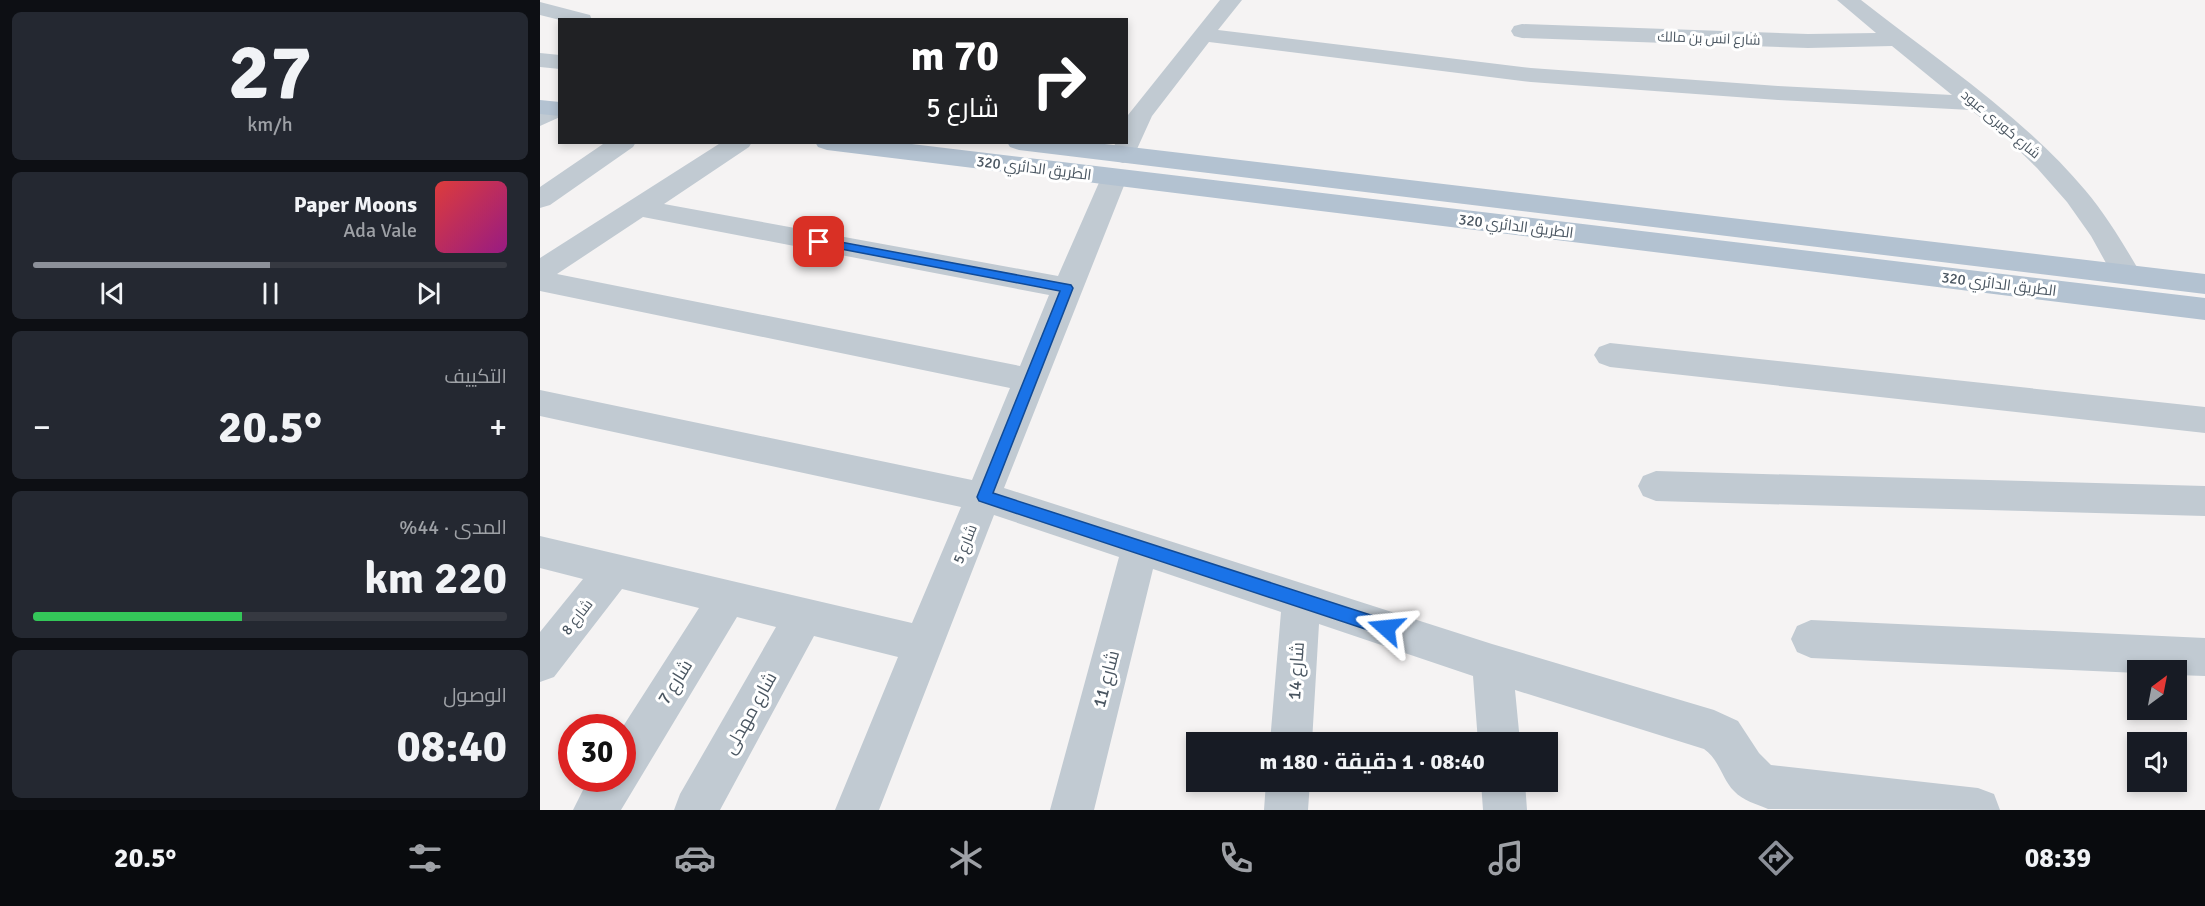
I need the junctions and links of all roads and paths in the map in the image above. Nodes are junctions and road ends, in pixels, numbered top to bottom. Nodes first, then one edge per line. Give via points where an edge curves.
1 (550, 0) edge
2 (1231, 0) edge
3 (1848, 0) edge
4 (540, 7) edge
5 (576, 18) edge
6 (1522, 31) dead end
7 (1202, 36) junction
8 (1897, 39) junction
9 (540, 60) edge
10 (558, 62) edge
11 (540, 86) edge
12 (1977, 103) junction
13 (551, 107) edge
14 (621, 144) edge
15 (737, 144) edge
16 (851, 144) edge
17 (1027, 144) edge
18 (1119, 166) junction
19 (540, 199) edge
20 (639, 208) junction
21 (540, 272) edge
22 (2126, 274) junction
23 (540, 281) edge
24 (1067, 288) junction
25 (2202, 306) edge
26 (1610, 355) dead end
27 (1030, 380) junction
28 (540, 403) edge
29 (2205, 420) edge
30 (1656, 486) dead end
31 (984, 497) junction
32 (2205, 501) edge
33 (1140, 548) junction
34 (540, 552) edge
35 (614, 570) junction
36 (728, 597) junction
37 (1301, 600) junction
38 (804, 616) junction
39 (1811, 639) dead end
40 (924, 645) junction
41 (2205, 657) edge
42 (540, 663) edge
43 (1492, 663) junction
44 (1292, 732) edge
45 (1498, 732) edge
46 (636, 744) edge
47 (606, 792) edge
48 (1287, 792) edge
49 (1504, 792) edge
50 (595, 810) edge
51 (696, 810) edge
52 (857, 810) edge
53 (1072, 810) edge
54 (1286, 810) edge
55 (1506, 810) edge
56 (1978, 810) edge

1 - 4 street
2 - 7 street, شارع 5
3 - 8 street, شارع كوبرى عبود
4 - 5 street
6 - 8 street, شارع انس بن مالك via 1808,41
7 - 12 street via 1531,75
7 - 18 street, شارع 5 via 1140,115
8 - 12 street, شارع كوبرى عبود
9 - 10 street
11 - 13 main road
12 - 22 street, شارع كوبرى عبود via 2021,139 2076,196
14 - 19 street
15 - 20 street
16 - 18 main road, الطريق الدائري 320
17 - 18 main road, الطريق الدائري 320
18 - 22 main road, الطريق الدائري 320
18 - 24 street, شارع 5
18 - 25 main road, الطريق الدائري 320
20 - 21 street
20 - 24 street
22 - 25 main road, الطريق الدائري 320
23 - 27 street
24 - 27 street, شارع 5
26 - 29 street
27 - 31 street, شارع 5
28 - 31 street
30 - 32 street
31 - 33 street
31 - 40 street, شارع 5
33 - 37 street
33 - 53 street, شارع 11
34 - 35 street
35 - 36 street
35 - 42 street, شارع 8
36 - 38 street
36 - 46 street, شارع 7
37 - 43 street
37 - 44 street, شارع 14
38 - 40 street
38 - 51 street, شارع مهدلى
39 - 41 street
40 - 52 street, شارع 5
43 - 45 street
43 - 56 street via 1714,730 1729,742 1743,770 1758,784
47 - 50 street
48 - 54 street
49 - 55 street

